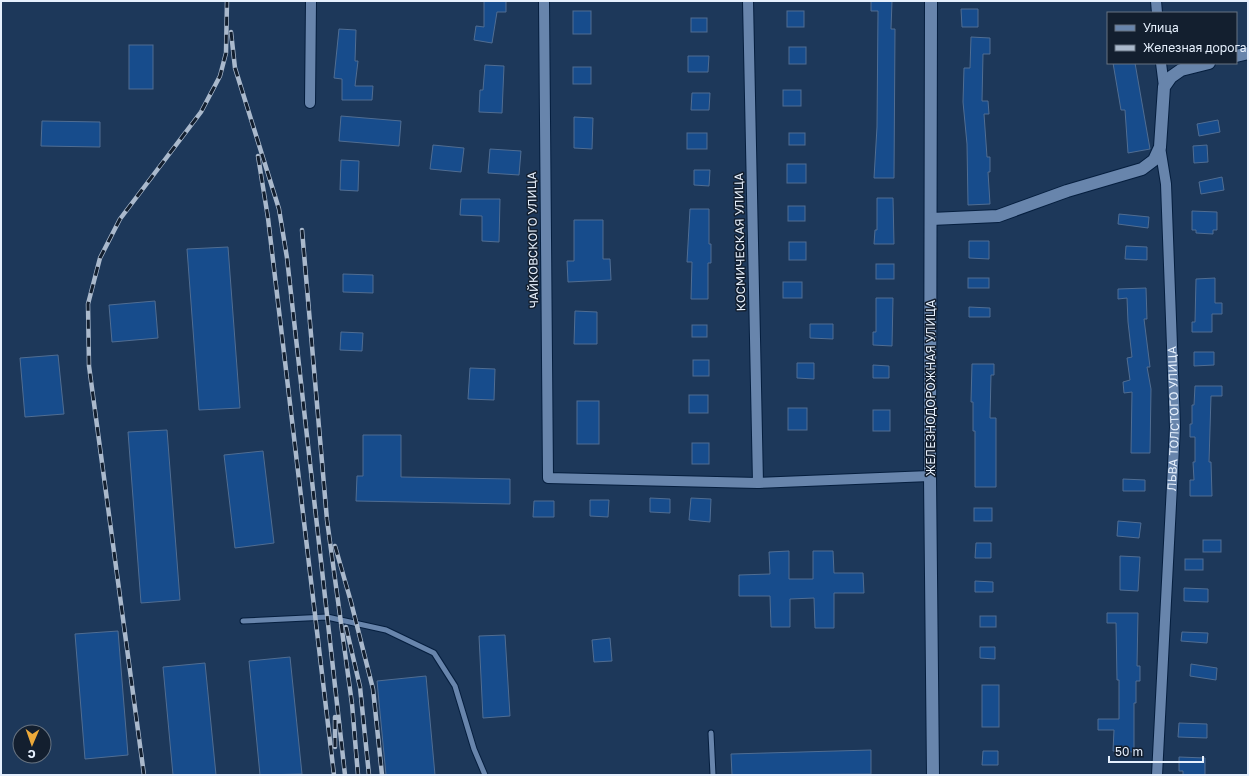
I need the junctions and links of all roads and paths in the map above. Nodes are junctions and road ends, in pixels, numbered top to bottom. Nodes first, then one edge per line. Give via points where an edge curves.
1 (310, 1) edge
2 (544, 1) edge
3 (748, 1) edge
4 (931, 1) edge
5 (1156, 1) edge
6 (1157, 12) edge
7 (1248, 53) edge
8 (1237, 56) edge
9 (1161, 64) edge
10 (1205, 64) edge
11 (1164, 87) junction
12 (310, 103) dead end
13 (1160, 147) junction
14 (931, 219) junction
15 (930, 476) junction
16 (758, 483) junction
17 (243, 621) dead end
18 (711, 732) dead end
19 (486, 775) edge
20 (713, 775) edge
21 (933, 775) edge
22 (1156, 775) edge

1 - 12 street
2 - 16 street, ЧАЙКОВСКОГО УЛИЦА via 548,478
3 - 16 street, КОСМИЧЕСКАЯ УЛИЦА
4 - 14 street, ЖЕЛЕЗНОДОРОЖНАЯ УЛИЦА
5 - 6 street
7 - 8 street
9 - 11 street, ЛЬВА ТОЛСТОГО УЛИЦА
10 - 11 street via 1181,70 1171,77
11 - 13 street, ЛЬВА ТОЛСТОГО УЛИЦА
13 - 14 street via 1154,160 1142,169 1066,191 998,216
13 - 22 street, ЛЬВА ТОЛСТОГО УЛИЦА via 1166,184 1175,427
14 - 15 street, ЖЕЛЕЗНОДОРОЖНАЯ УЛИЦА
15 - 16 street
15 - 21 street, ЖЕЛЕЗНОДОРОЖНАЯ УЛИЦА
17 - 19 lane via 340,618 386,630 434,654 455,686 474,749
18 - 20 lane

